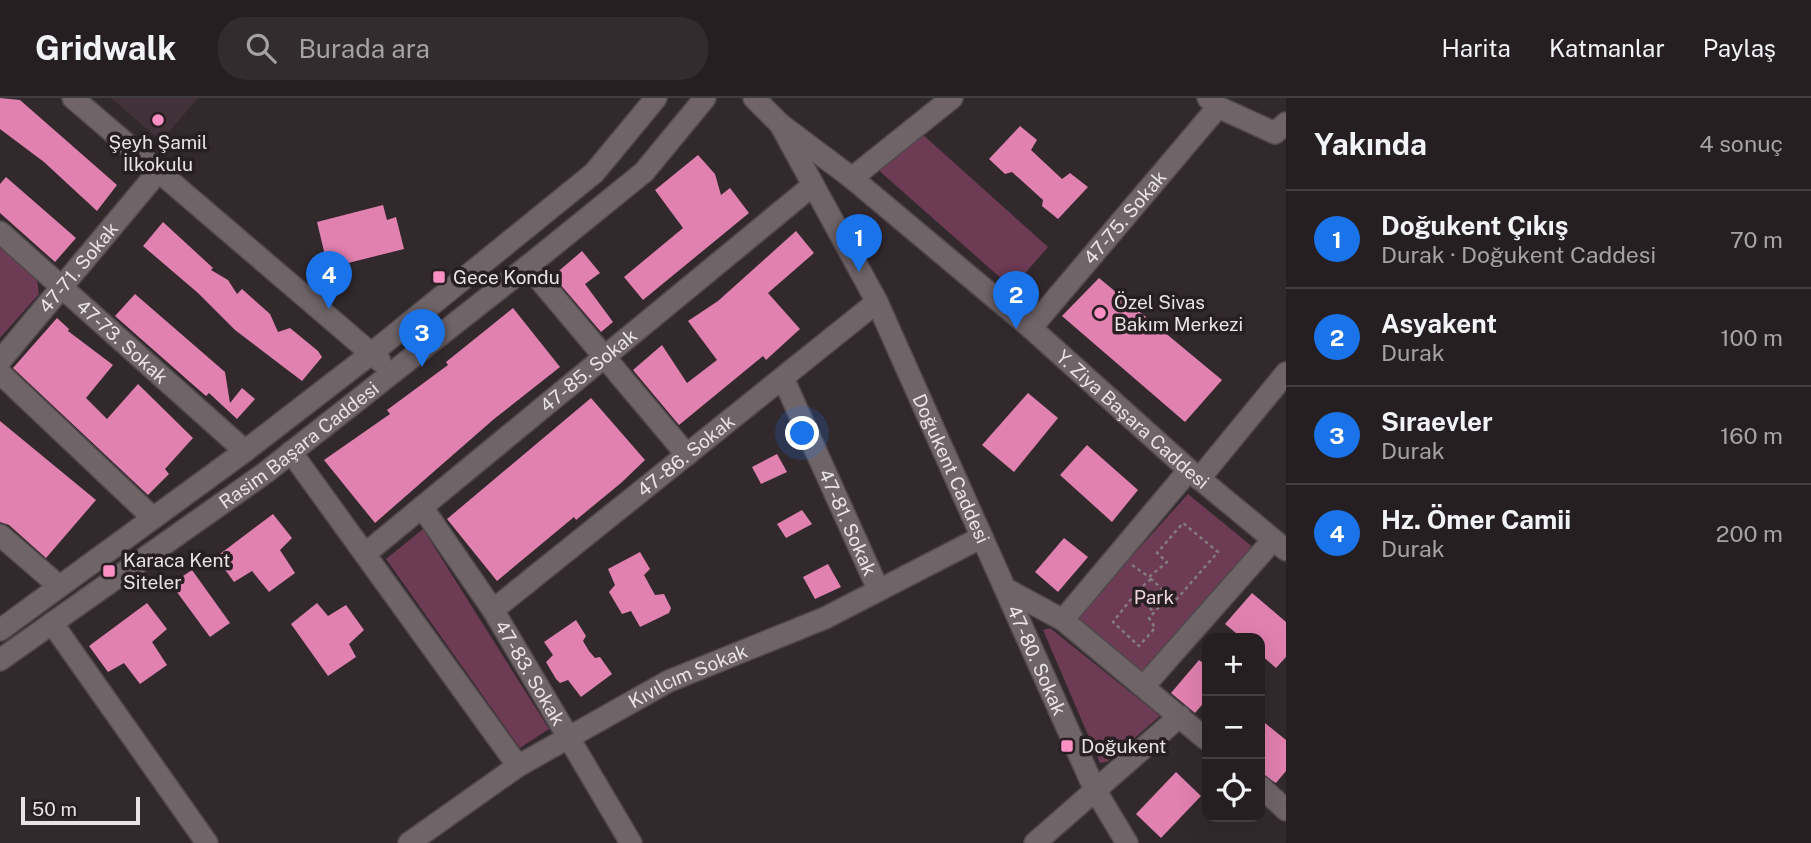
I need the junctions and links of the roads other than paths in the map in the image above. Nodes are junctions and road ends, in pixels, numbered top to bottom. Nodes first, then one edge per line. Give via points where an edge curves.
1 (73, 98) edge
2 (656, 98) edge
3 (705, 98) edge
4 (754, 98) edge
5 (952, 98) edge
6 (1213, 102) edge
7 (1286, 123) edge
8 (780, 124) junction
9 (157, 173) junction
10 (852, 178) junction
11 (811, 186) junction
12 (0, 232) edge
13 (528, 266) junction
14 (62, 285) junction
15 (877, 302) junction
16 (1031, 328) junction
17 (372, 353) junction
18 (603, 358) junction
19 (0, 361) edge
20 (0, 373) edge
21 (390, 373) junction
22 (1286, 373) edge
23 (783, 378) junction
24 (245, 451) junction
25 (291, 452) junction
26 (687, 455) junction
27 (1194, 475) junction
28 (422, 507) junction
29 (152, 517) junction
30 (0, 535) edge
31 (982, 537) junction
32 (1280, 545) edge
33 (365, 554) junction
34 (59, 586) junction
35 (878, 589) junction
36 (1006, 589) junction
37 (493, 610) junction
38 (1063, 620) junction
39 (52, 623) junction
40 (0, 630) edge
41 (0, 660) edge
42 (1144, 686) junction
43 (1180, 716) junction
44 (1202, 736) edge
45 (568, 738) junction
46 (518, 766) junction
47 (1094, 788) junction
48 (1265, 791) edge
49 (1286, 810) edge
50 (207, 843) edge
51 (409, 843) edge
52 (631, 843) edge
53 (1035, 843) edge
54 (1127, 843) edge

1 - 9 street
2 - 17 street, Rasim Başara Caddesi via 594,173
3 - 13 street, Rasim Başara Caddesi via 644,172
4 - 8 street, Y. Ziya Başara Caddesi
5 - 10 street
6 - 7 street via 1275,133
6 - 16 street, 47-75. Sokak
8 - 10 street, Y. Ziya Başara Caddesi
8 - 11 street, Doğukent Caddesi
9 - 14 street, 47-71. Sokak
9 - 17 street
10 - 16 street, Y. Ziya Başara Caddesi
11 - 15 street, Doğukent Caddesi
11 - 18 street, 47-85. Sokak
12 - 14 street, 47-73. Sokak
13 - 18 street
13 - 21 street, Rasim Başara Caddesi
14 - 19 street, 47-71. Sokak
14 - 24 street, 47-73. Sokak
15 - 23 street, 47-86. Sokak
15 - 31 street, Doğukent Caddesi
16 - 27 street, Y. Ziya Başara Caddesi
17 - 21 street
17 - 24 street, Rasim Başara Caddesi
18 - 26 street
18 - 28 street, 47-85. Sokak
20 - 29 street
21 - 25 street, Rasim Başara Caddesi
22 - 27 street
23 - 26 street, 47-86. Sokak
23 - 35 street, 47-81. Sokak
24 - 29 street, Rasim Başara Caddesi
25 - 33 street
25 - 39 street, Rasim Başara Caddesi
26 - 37 street, 47-86. Sokak
27 - 32 street, Y. Ziya Başara Caddesi
27 - 38 street
28 - 33 street, 47-85. Sokak
28 - 37 street, 47-83. Sokak
29 - 34 street, Rasim Başara Caddesi
30 - 34 street
31 - 35 street, Kıvılcım Sokak
31 - 36 street, Doğukent Caddesi
32 - 42 street
33 - 46 street
34 - 40 street, Rasim Başara Caddesi
35 - 45 street, Kıvılcım Sokak via 825,618 669,681
36 - 38 street
36 - 47 street, 47-80. Sokak
37 - 45 street, 47-83. Sokak
38 - 42 street
39 - 41 street, Rasim Başara Caddesi
39 - 50 street
42 - 43 street
43 - 44 street
43 - 47 street
45 - 46 street, Kıvılcım Sokak
45 - 52 street, 47-83. Sokak
46 - 51 street, Kıvılcım Sokak
47 - 53 street
47 - 54 street, 47-80. Sokak
48 - 49 street

